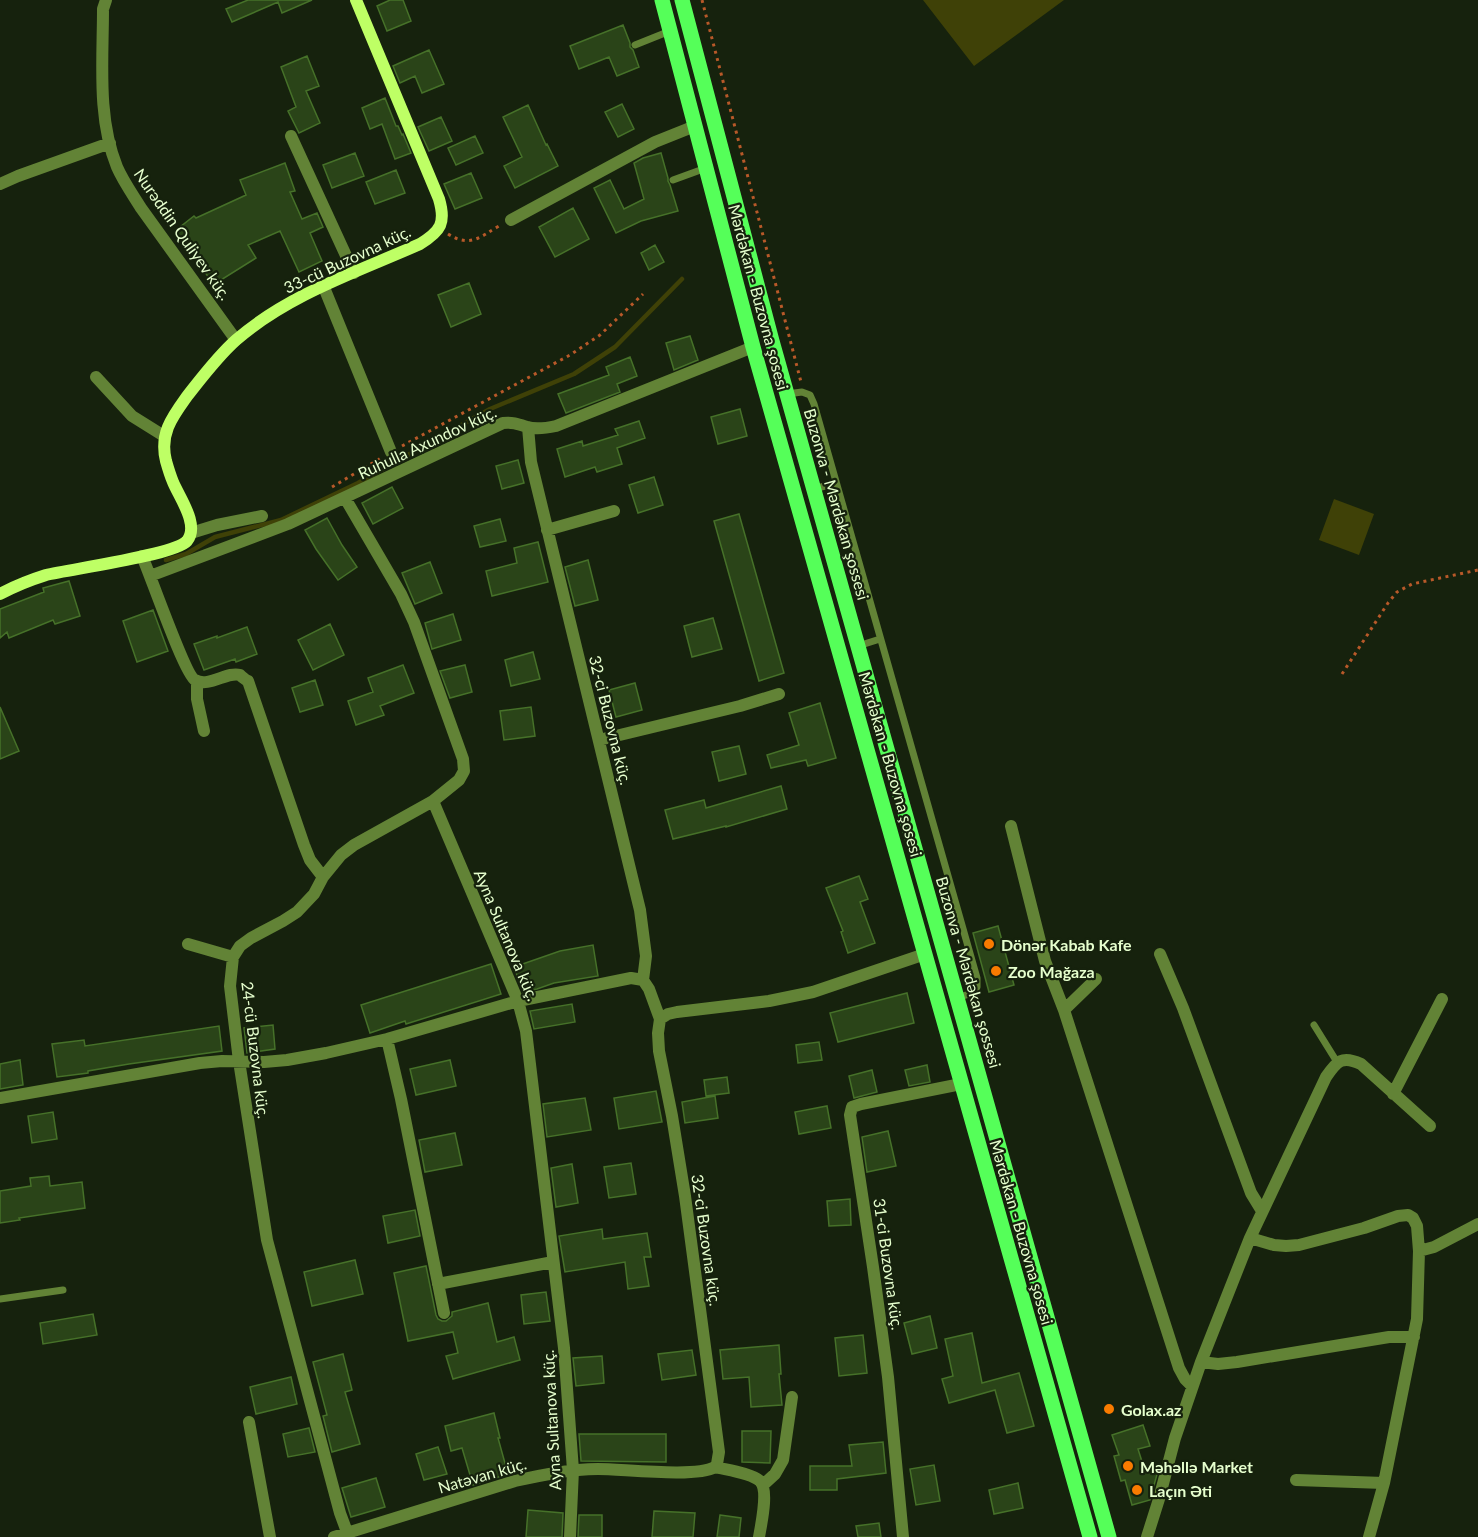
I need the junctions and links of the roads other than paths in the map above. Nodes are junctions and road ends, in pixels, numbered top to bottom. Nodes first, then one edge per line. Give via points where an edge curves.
1 (106, 0) edge
2 (356, 0) edge
3 (662, 0) edge
4 (682, 0) edge
5 (670, 31) junction
6 (635, 45) dead end
7 (695, 126) junction
8 (291, 136) dead end
9 (110, 143) junction
10 (706, 168) junction
11 (673, 180) dead end
12 (0, 184) edge
13 (511, 220) road end
14 (354, 273) junction
15 (323, 285) junction
16 (236, 340) junction
17 (753, 347) junction
18 (96, 377) dead end
19 (787, 394) junction
20 (528, 427) junction
21 (164, 436) junction
22 (391, 452) road end
23 (836, 483) junction
24 (814, 489) junction
25 (345, 498) junction
26 (614, 512) dead end
27 (262, 516) dead end
28 (547, 530) junction
29 (190, 533) junction
30 (142, 556) junction
31 (150, 576) junction
32 (0, 594) edge
33 (880, 639) junction
34 (858, 646) junction
35 (197, 681) junction
36 (779, 694) dead end
37 (204, 731) dead end
38 (599, 740) junction
39 (433, 801) junction
40 (1011, 826) dead end
41 (323, 877) junction
42 (188, 944) dead end
43 (925, 954) junction
44 (1160, 954) dead end
45 (233, 957) junction
46 (1096, 979) dead end
47 (643, 980) junction
48 (957, 998) junction
49 (1442, 999) dead end
50 (518, 1001) junction
51 (1064, 1010) junction
52 (660, 1018) junction
53 (1314, 1025) dead end
54 (387, 1039) junction
55 (239, 1061) junction
56 (1337, 1062) junction
57 (961, 1084) junction
58 (1394, 1094) junction
59 (0, 1098) edge
60 (1430, 1126) dead end
61 (1262, 1211) junction
62 (1478, 1224) edge
63 (1250, 1238) junction
64 (1419, 1251) junction
65 (553, 1262) junction
66 (438, 1284) junction
67 (63, 1290) dead end
68 (0, 1299) edge
69 (444, 1313) dead end
70 (1414, 1337) junction
71 (1201, 1362) junction
72 (1192, 1386) junction
73 (792, 1397) dead end
74 (249, 1422) dead end
75 (715, 1467) junction
76 (573, 1470) junction
77 (1296, 1480) dead end
78 (1384, 1483) junction
79 (763, 1485) junction
80 (347, 1532) junction
81 (270, 1537) edge
82 (334, 1537) edge
83 (570, 1537) edge
84 (759, 1537) edge
85 (903, 1537) edge
86 (1090, 1537) edge
87 (1109, 1537) edge
88 (1147, 1537) edge
89 (1369, 1537) edge

1 - 9 street, Nurəddin Quliyev küç. via 103,96
2 - 14 street, 33-cü Buzovna küç. via 439,199 443,220 432,236 420,244
3 - 5 main road, Mərdəkan - Buzovna şosesi
4 - 19 main road, Buzonva - Mərdəkan şossesi
5 - 6 lane
5 - 7 main road, Mərdəkan - Buzovna şosesi
7 - 10 main road, Mərdəkan - Buzovna şosesi
7 - 13 street via 655,142
8 - 14 street
9 - 12 street
9 - 16 street, Nurəddin Quliyev küç. via 127,186
10 - 11 lane
10 - 17 main road, Mərdəkan - Buzovna şosesi
14 - 15 street, 33-cü Buzovna küç.
15 - 16 street, 33-cü Buzovna küç. via 295,299
15 - 22 street
16 - 21 street, 33-cü Buzovna küç. via 174,414
17 - 20 street, Ruhulla Axundov küç. via 556,426
17 - 43 main road, Mərdəkan - Buzovna şosesi
18 - 21 street via 132,416
19 - 23 lane via 802,392 810,396
19 - 24 main road, Buzonva - Mərdəkan şossesi
20 - 25 street, Ruhulla Axundov küç. via 503,423
20 - 28 street, 32-ci Buzovna küç. via 531,462
21 - 29 street via 165,458 189,518
23 - 24 lane
23 - 33 lane
24 - 34 main road, Buzonva - Mərdəkan şossesi
25 - 31 street, Ruhulla Axundov küç. via 288,525
25 - 39 street via 414,622 462,759 464,771 459,780
26 - 28 street
27 - 29 street
28 - 38 street, 32-ci Buzovna küç.
29 - 30 street via 182,545
30 - 31 street
30 - 32 street via 48,575
31 - 35 street via 187,669
33 - 34 lane
33 - 48 lane via 976,978 975,992
34 - 48 main road, Buzonva - Mərdəkan şossesi
35 - 37 street
35 - 41 street via 241,675 248,681 304,845
36 - 38 street
38 - 47 street, 32-ci Buzovna küç. via 640,910 646,956
39 - 41 street via 354,845
39 - 50 street, Ayna Sultanova küç.
40 - 51 street via 1045,961
41 - 45 street via 297,912 251,938
42 - 45 street
43 - 52 street via 813,992 677,1012
43 - 57 main road, Mərdəkan - Buzovna şosesi
44 - 61 street via 1251,1193
45 - 55 street, 24-cü Buzovna küç. via 230,986
46 - 51 street
47 - 50 street via 631,978
47 - 52 street, 32-ci Buzovna küç.
48 - 87 main road, Buzonva - Mərdəkan şossesi
49 - 58 street
50 - 54 street
50 - 65 street, Ayna Sultanova küç. via 526,1031
51 - 72 street via 1179,1368
52 - 75 street, 32-ci Buzovna küç. via 659,1051 685,1196 718,1452
53 - 56 lane
54 - 55 street via 287,1060
54 - 66 street
55 - 59 street via 200,1063
55 - 80 street, 24-cü Buzovna küç. via 267,1240
56 - 58 street via 1351,1060 1361,1064
56 - 61 street via 1326,1077
57 - 85 street, 31-ci Buzovna küç. via 861,1104 852,1107 850,1115 886,1366
57 - 86 main road, Mərdəkan - Buzovna şosesi
58 - 60 street
61 - 63 street
62 - 64 street
63 - 64 street via 1274,1245 1299,1245 1408,1215 1417,1226
63 - 71 street
64 - 70 street
65 - 66 street
65 - 76 street, Ayna Sultanova küç.
66 - 69 street
67 - 68 lane
70 - 71 street via 1389,1337 1237,1362
70 - 78 street
71 - 72 street
72 - 88 street
73 - 79 street via 783,1460
74 - 81 street
75 - 76 street, Natəvan küç. via 692,1472
75 - 79 street via 749,1476
76 - 80 street, Natəvan küç. via 515,1481
76 - 83 street, Ayna Sultanova küç.
77 - 78 street
78 - 89 street
79 - 84 street
80 - 82 street, Natəvan küç.

